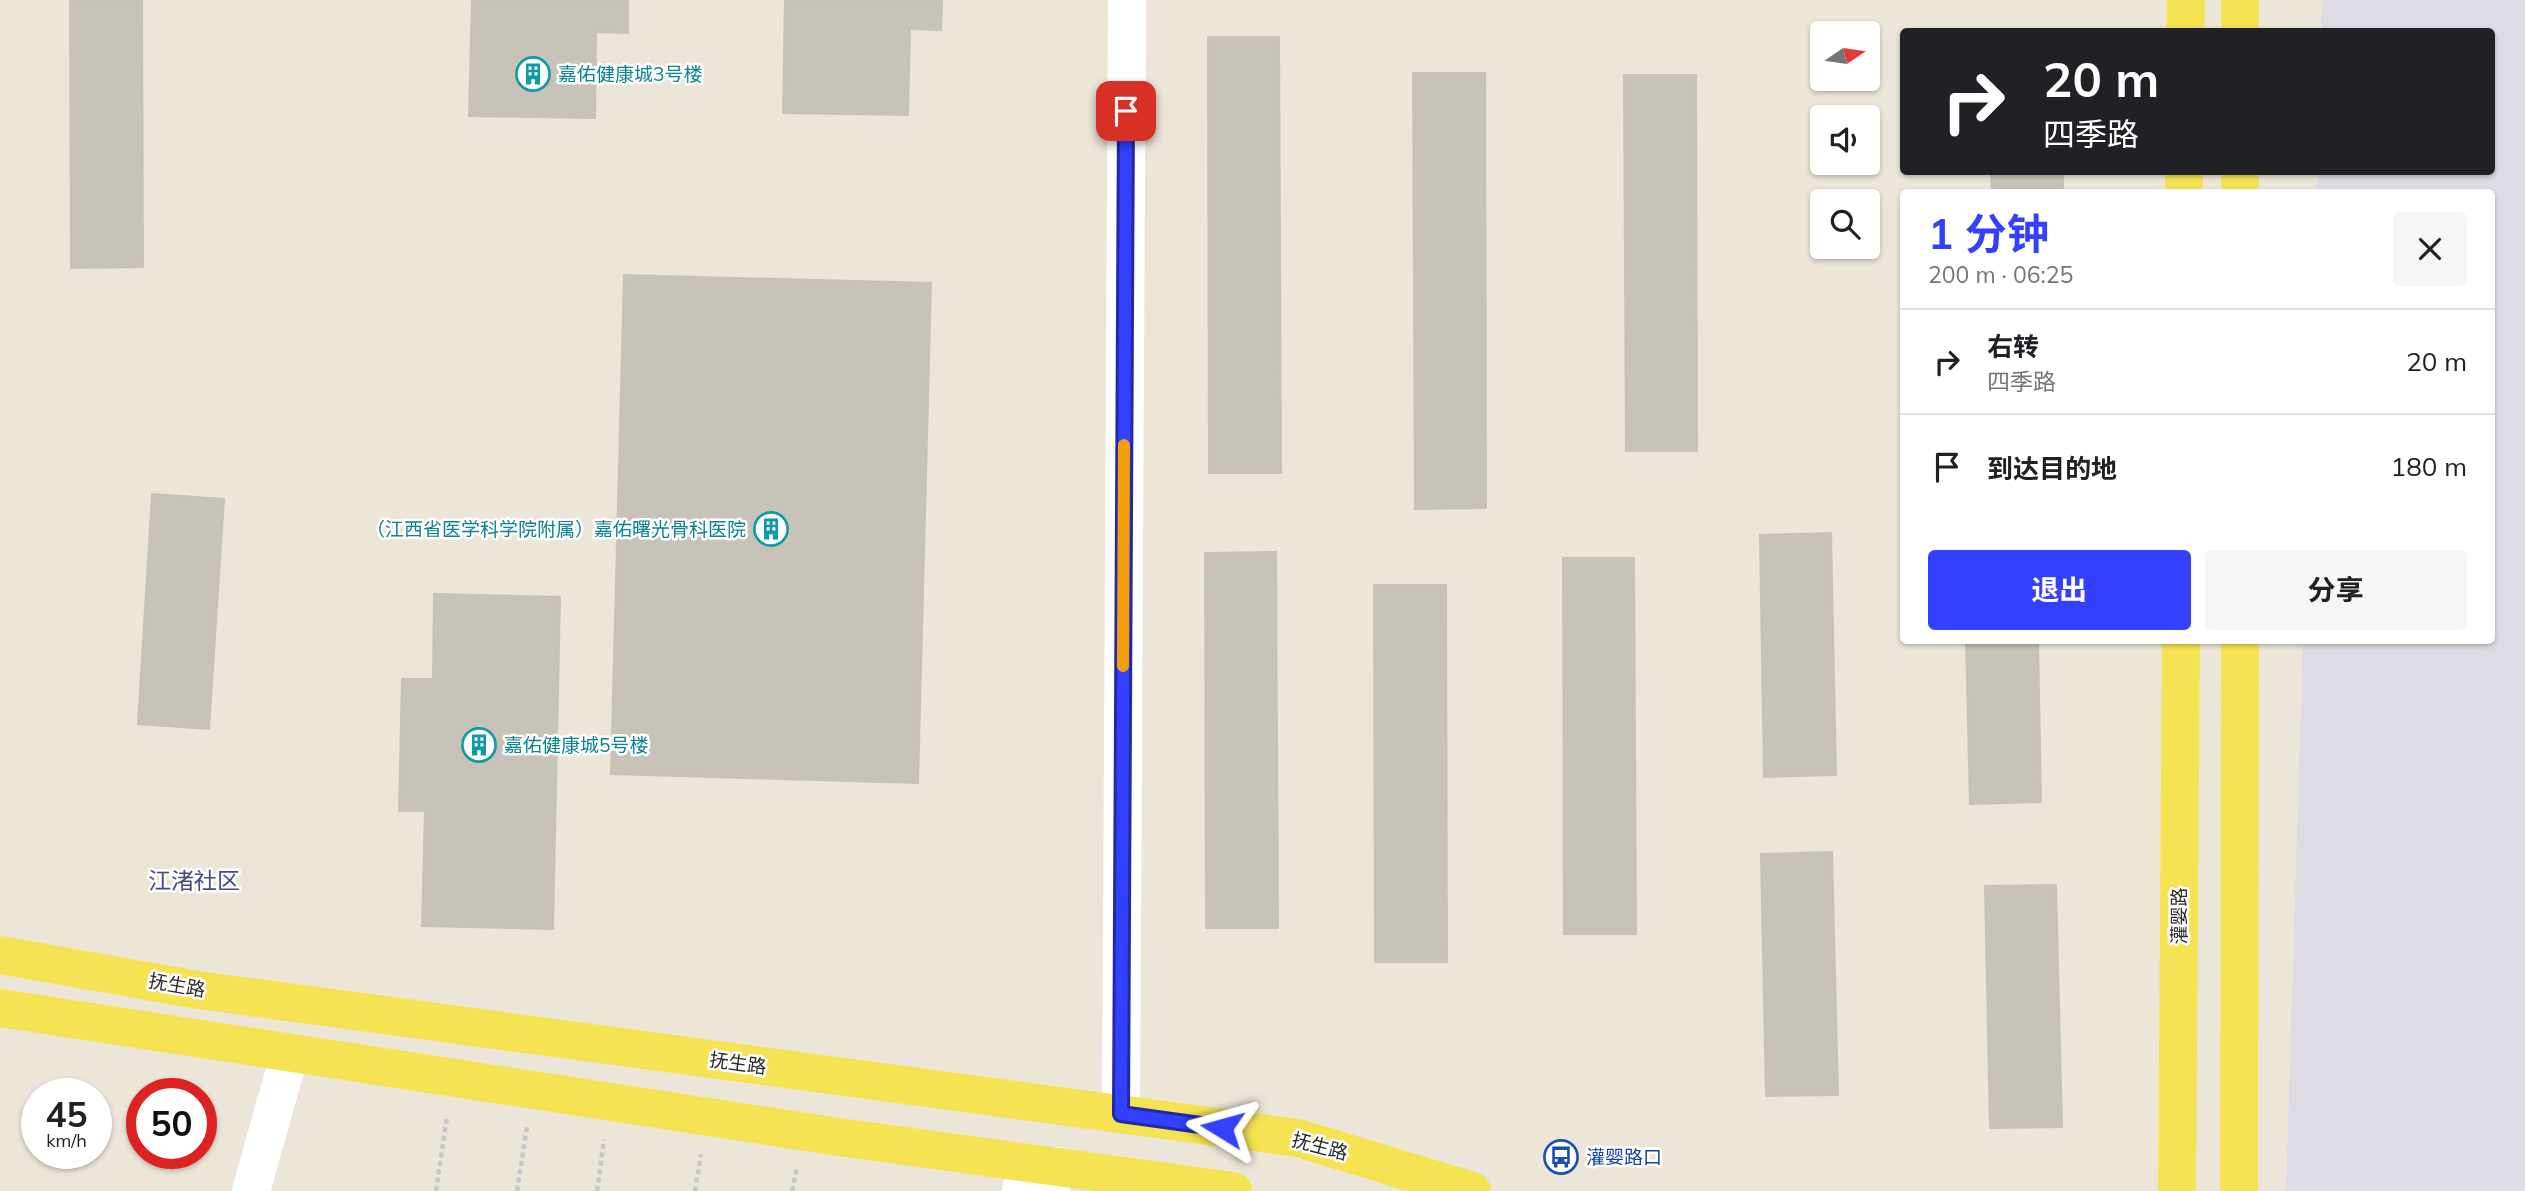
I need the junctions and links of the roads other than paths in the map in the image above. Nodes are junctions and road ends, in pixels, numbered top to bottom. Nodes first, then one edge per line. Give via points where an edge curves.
1 (1127, 0) edge
2 (2186, 0) edge
3 (2240, 0) edge
4 (2185, 28) edge
5 (2240, 28) edge
6 (2181, 644) edge
7 (2240, 644) edge
8 (0, 954) edge
9 (0, 1008) edge
10 (290, 1052) junction
11 (1121, 1114) junction
12 (1039, 1178) edge
13 (251, 1191) edge
14 (1233, 1191) edge
15 (1472, 1191) edge
16 (2177, 1191) edge
17 (2239, 1191) edge

1 - 11 street
2 - 4 main road
3 - 5 main road
6 - 16 main road, 灌婴路
7 - 17 main road
8 - 11 main road, 抚生路 via 198,990
9 - 10 main road
10 - 12 main road via 610,1102
10 - 13 street
11 - 15 main road, 抚生路 via 1298,1138
12 - 14 main road

